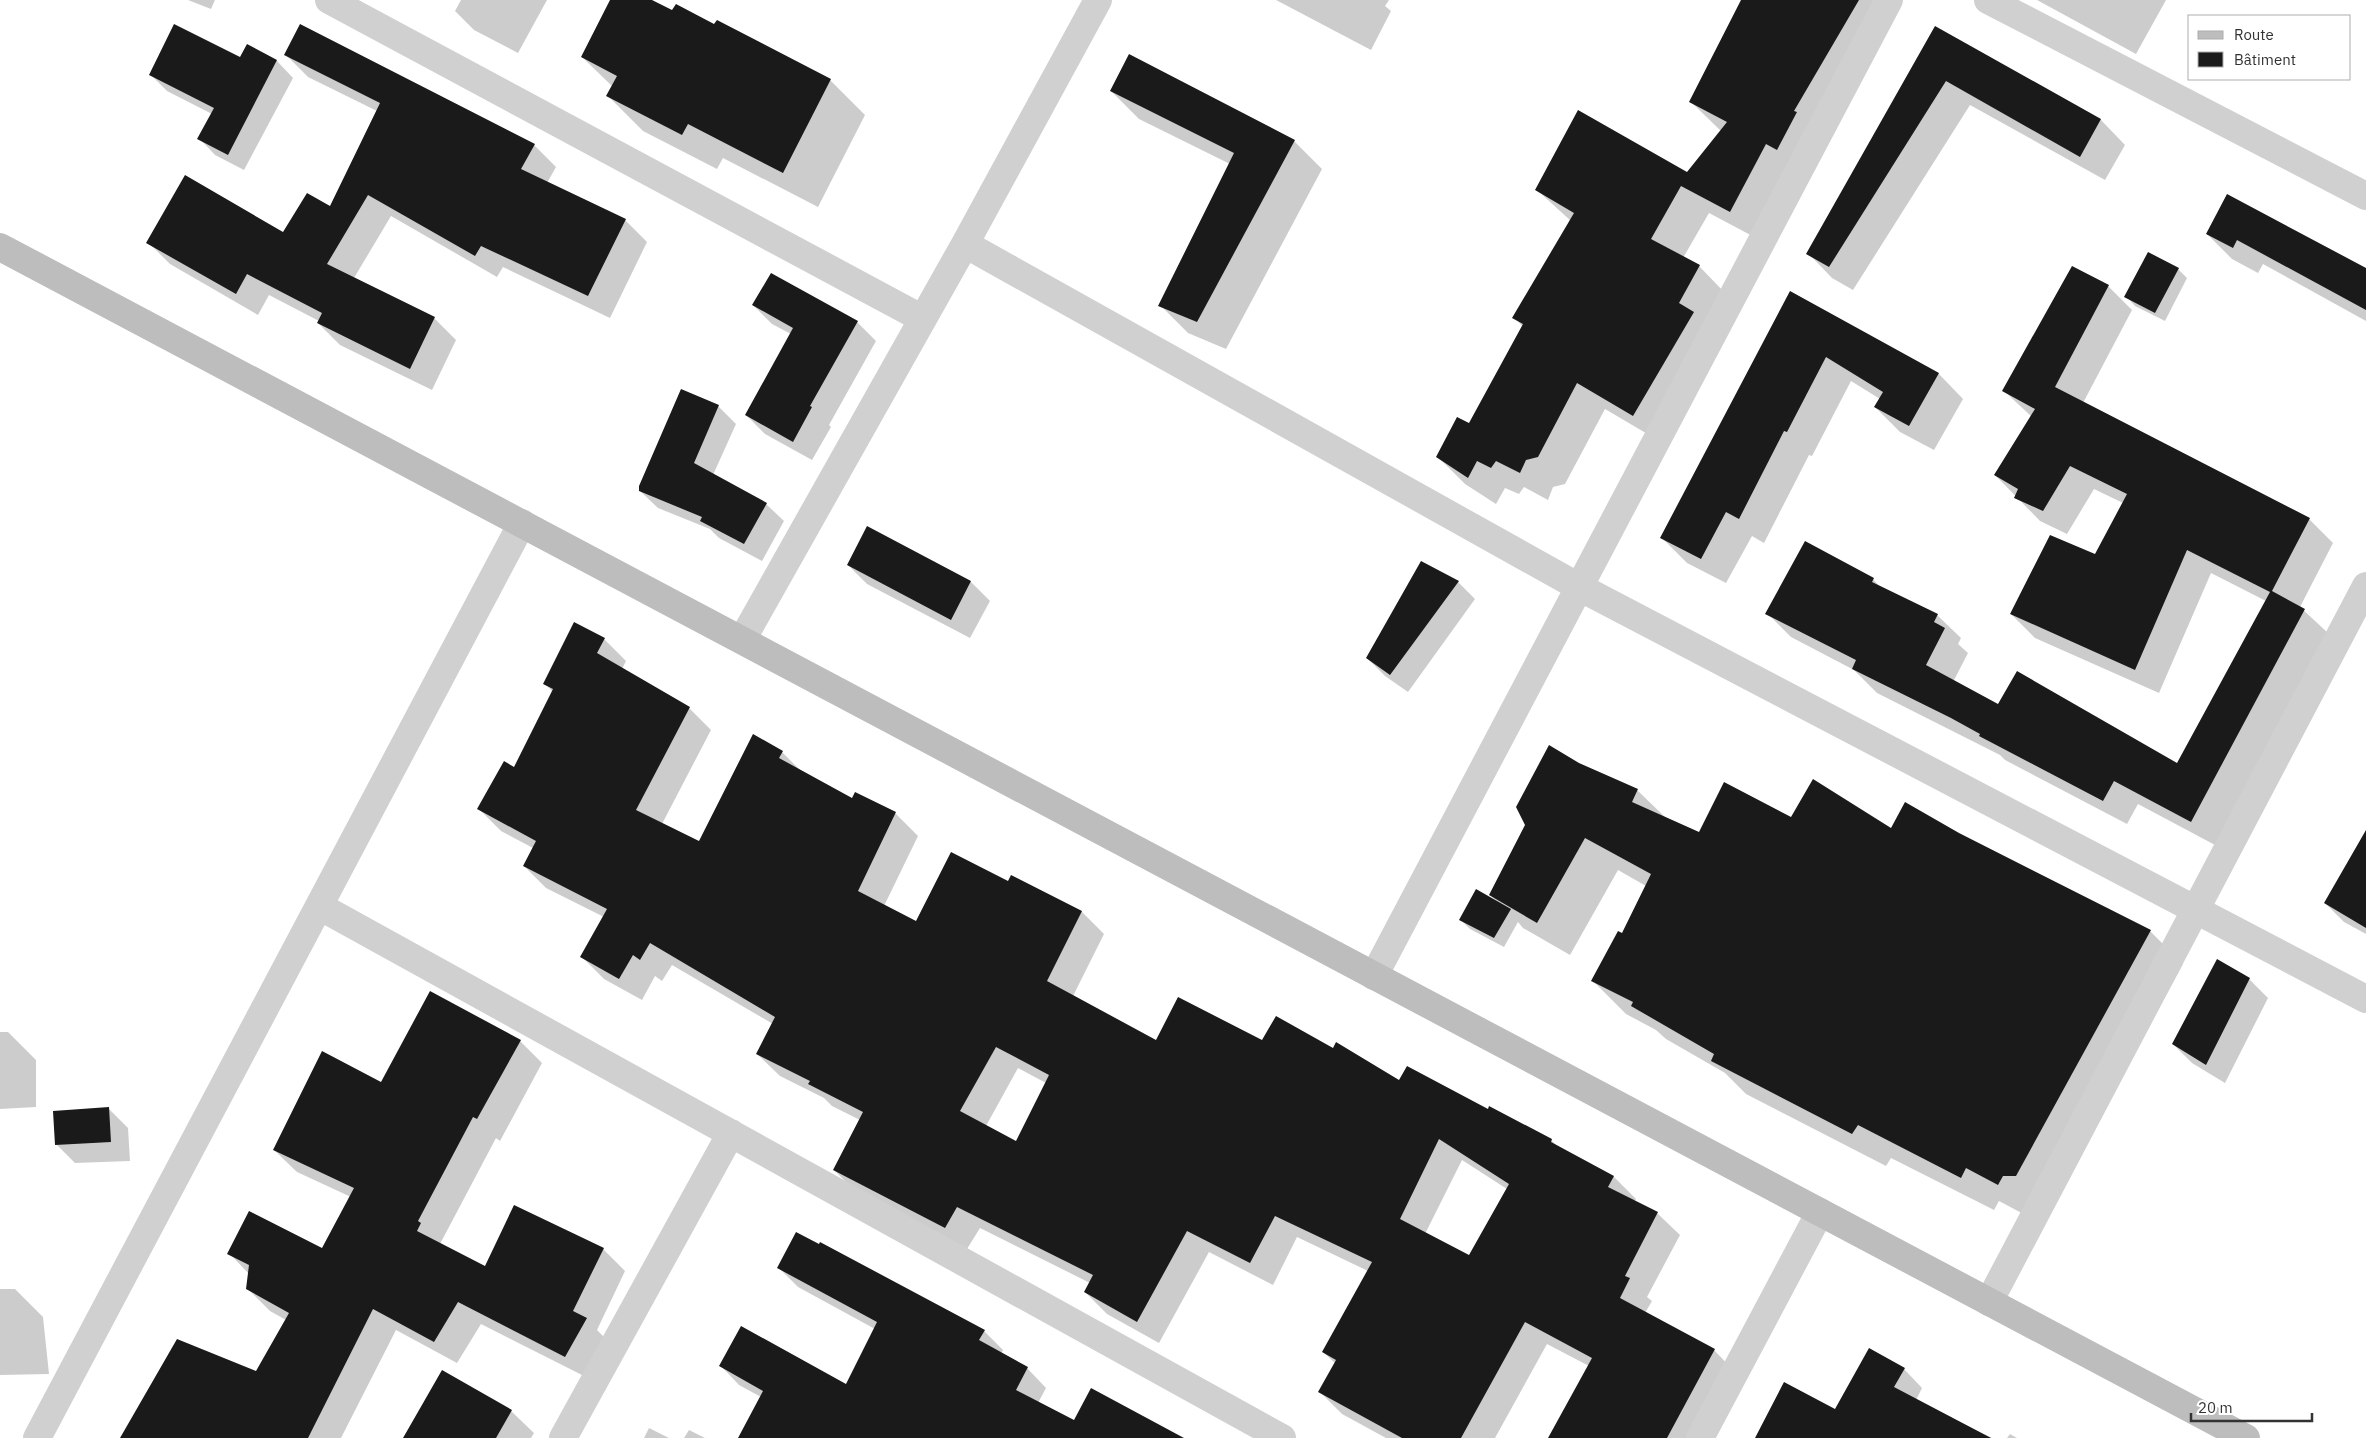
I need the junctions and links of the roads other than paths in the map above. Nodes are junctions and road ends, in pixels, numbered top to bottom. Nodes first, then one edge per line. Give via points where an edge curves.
1 (329, 0) edge
2 (1098, 0) edge
3 (1889, 0) edge
4 (1988, 0) edge
5 (2366, 196) edge
6 (965, 244) junction
7 (0, 247) edge
8 (923, 319) junction
9 (522, 523) junction
10 (2366, 586) edge
11 (1579, 587) junction
12 (742, 640) junction
13 (319, 906) junction
14 (2195, 911) junction
15 (1374, 976) junction
16 (2366, 999) edge
17 (731, 1133) junction
18 (1820, 1212) junction
19 (1989, 1302) junction
20 (37, 1438) edge
21 (563, 1438) edge
22 (1282, 1438) edge
23 (1700, 1438) edge
24 (2246, 1438) edge

1 - 8 street
2 - 6 street
3 - 11 street
4 - 5 street
6 - 8 street
6 - 11 street
7 - 9 main road
8 - 12 street
9 - 12 main road
9 - 13 street
10 - 14 street
11 - 14 street
11 - 15 street
12 - 15 main road
13 - 17 street
13 - 20 street
14 - 16 street
14 - 19 street
15 - 18 main road
17 - 21 street
17 - 22 street
18 - 19 main road
18 - 23 street
19 - 24 main road

